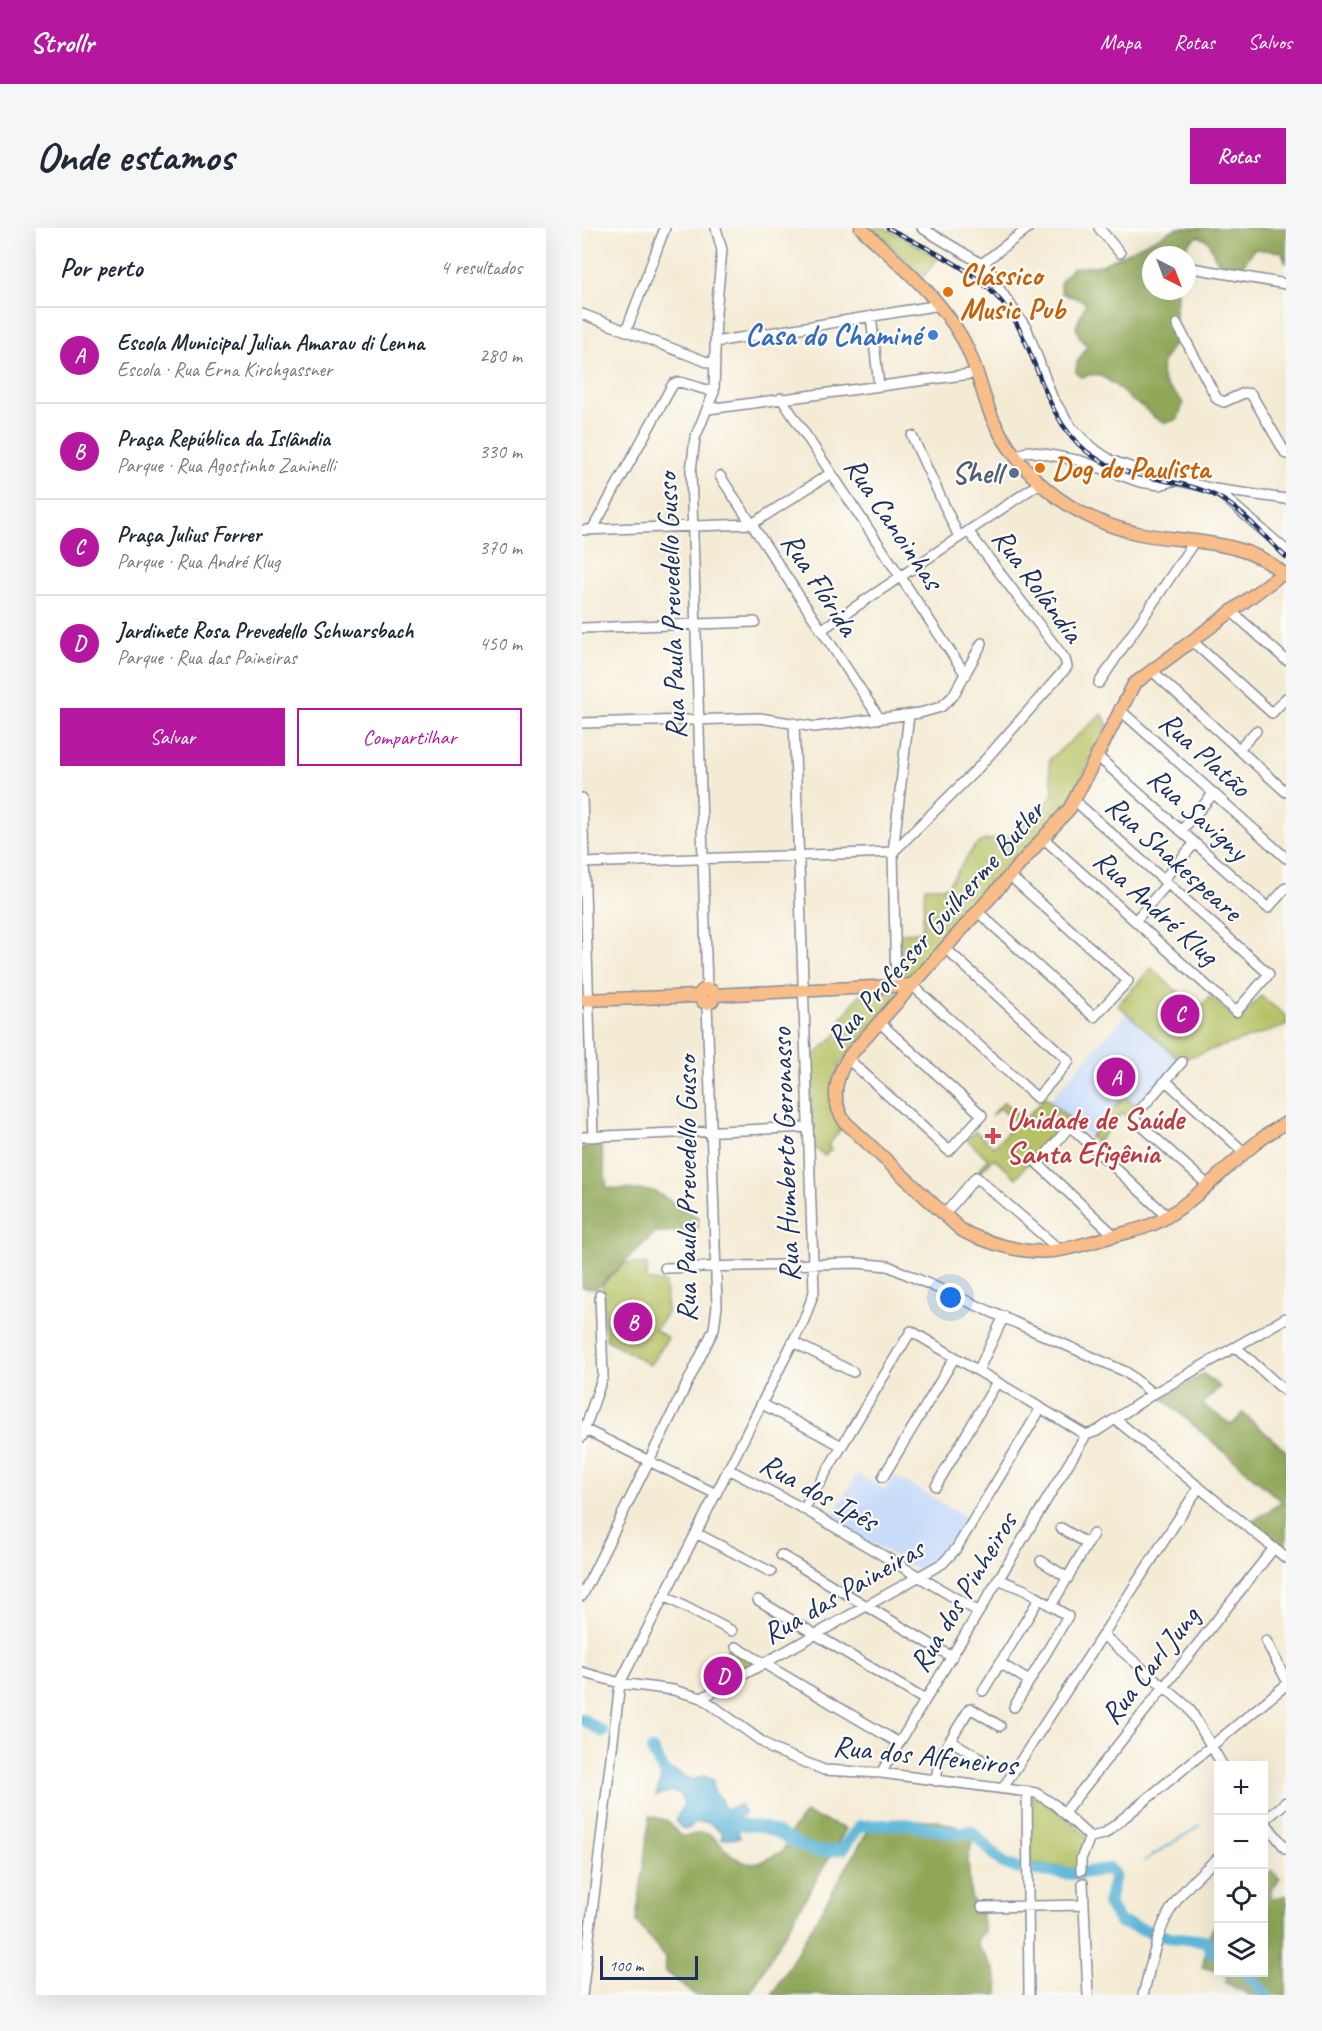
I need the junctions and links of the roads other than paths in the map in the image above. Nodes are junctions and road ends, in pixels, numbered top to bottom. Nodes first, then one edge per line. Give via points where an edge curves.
1 (665, 228) edge
2 (716, 228) edge
3 (861, 228) edge
4 (922, 228) edge
5 (1028, 228) edge
6 (1099, 228) edge
7 (1120, 253) dead end
8 (983, 263) junction
9 (1196, 268) edge
10 (1286, 284) edge
11 (940, 305) junction
12 (582, 314) edge
13 (871, 316) junction
14 (1177, 324) dead end
15 (626, 331) junction
16 (715, 342) junction
17 (715, 365) junction
18 (978, 373) junction
19 (879, 386) junction
20 (714, 392) junction
21 (782, 398) junction
22 (708, 409) junction
23 (912, 436) dead end
24 (1286, 454) edge
25 (1016, 456) junction
26 (831, 473) junction
27 (720, 476) dead end
28 (1175, 480) junction
29 (1041, 483) junction
30 (1214, 489) junction
31 (1286, 499) edge
32 (752, 524) junction
33 (692, 527) junction
34 (587, 530) edge
35 (968, 531) junction
36 (959, 537) junction
37 (1194, 542) junction
38 (1284, 548) edge
39 (1270, 562) junction
40 (1284, 574) edge
41 (901, 577) junction
42 (1231, 611) junction
43 (756, 622) dead end
44 (695, 624) junction
45 (582, 628) edge
46 (821, 630) junction
47 (1191, 640) junction
48 (982, 643) dead end
49 (1286, 660) edge
50 (1151, 670) junction
51 (966, 675) junction
52 (1099, 683) dead end
53 (1286, 698) edge
54 (1119, 709) junction
55 (909, 715) junction
56 (698, 719) junction
57 (880, 719) junction
58 (582, 723) edge
59 (795, 723) junction
60 (1256, 731) dead end
61 (1239, 749) junction
62 (1097, 756) junction
63 (1286, 792) edge
64 (1214, 793) junction
65 (582, 798) edge
66 (1075, 801) junction
67 (1181, 831) junction
68 (1043, 838) junction
69 (1195, 843) junction
70 (893, 852) junction
71 (799, 855) junction
72 (1286, 858) edge
73 (703, 859) junction
74 (583, 863) edge
75 (1010, 876) junction
76 (1165, 882) junction
77 (1286, 888) edge
78 (978, 912) junction
79 (1135, 921) junction
80 (945, 948) junction
81 (912, 985) junction
82 (896, 987) junction
83 (804, 991) junction
84 (707, 995) junction
85 (585, 999) edge
86 (1236, 1012) joint
87 (879, 1022) junction
88 (847, 1058) junction
89 (1182, 1062) dead end
90 (1166, 1081) junction
91 (1286, 1123) edge
92 (809, 1128) junction
93 (711, 1131) junction
94 (582, 1137) edge
95 (593, 1137) junction
96 (1245, 1153) junction
97 (1209, 1186) junction
98 (944, 1215) junction
99 (1168, 1217) junction
100 (1115, 1236) junction
101 (1061, 1251) junction
102 (814, 1264) junction
103 (716, 1267) junction
104 (665, 1268) dead end
105 (600, 1295) dead end
106 (1004, 1316) junction
107 (1286, 1318) edge
108 (793, 1341) junction
109 (1237, 1348) junction
110 (955, 1357) junction
111 (978, 1371) junction
112 (853, 1372) dead end
113 (997, 1382) junction
114 (1286, 1392) edge
115 (1153, 1394) junction
116 (762, 1404) junction
117 (1041, 1408) junction
118 (1116, 1419) junction
119 (583, 1431) edge
120 (1086, 1435) junction
121 (842, 1446) junction
122 (649, 1461) junction
123 (729, 1469) junction
124 (883, 1477) dead end
125 (936, 1486) dead end
126 (1199, 1487) junction
127 (716, 1494) junction
128 (804, 1509) junction
129 (1061, 1528) dead end
130 (696, 1533) junction
131 (1093, 1534) dead end
132 (1088, 1544) junction
133 (1274, 1548) junction
134 (781, 1555) dead end
135 (1286, 1558) edge
136 (1041, 1561) dead end
137 (771, 1572) dead end
138 (920, 1577) junction
139 (1068, 1578) junction
140 (998, 1579) junction
141 (582, 1596) edge
142 (664, 1596) junction
143 (1039, 1599) junction
144 (758, 1600) dead end
145 (868, 1606) junction
146 (1051, 1606) junction
147 (979, 1612) junction
148 (732, 1631) dead end
149 (816, 1635) junction
150 (1102, 1635) junction
151 (1266, 1641) dead end
152 (736, 1647) dead end
153 (952, 1656) junction
154 (1000, 1663) junction
155 (764, 1664) junction
156 (582, 1672) edge
157 (1286, 1679) edge
158 (1029, 1681) junction
159 (620, 1683) junction
160 (1286, 1685) edge
161 (1165, 1686) junction
162 (983, 1691) dead end
163 (702, 1698) junction
164 (925, 1700) junction
165 (1014, 1707) dead end
166 (1000, 1726) dead end
167 (950, 1740) junction
168 (899, 1743) junction
169 (1212, 1746) junction
170 (981, 1759) dead end
171 (1220, 1761) edge
172 (881, 1773) junction
173 (936, 1781) junction
174 (1003, 1788) junction
175 (1027, 1791) junction
176 (1286, 1802) edge
177 (1064, 1813) junction
178 (1268, 1817) edge
179 (1268, 1827) edge
180 (1090, 1837) junction
181 (1286, 1849) edge
182 (1214, 1862) edge
183 (1081, 1870) dead end
184 (1083, 1883) dead end
185 (1084, 1905) junction
186 (582, 1907) edge
187 (982, 1907) dead end
188 (1026, 1907) junction
189 (593, 1908) junction
190 (582, 1995) edge
191 (1029, 1995) edge
192 (1088, 1995) edge
193 (1143, 1995) edge

1 - 15 street
2 - 16 street, Rua Paula Prevedello Gusso via 722,250
3 - 11 main road
4 - 8 street
5 - 8 street
6 - 7 street
8 - 28 street via 1027,329 1052,397 1071,426 1091,447 1112,460
9 - 10 street
11 - 13 street
11 - 18 main road via 962,338
12 - 15 street
13 - 16 street
13 - 19 street
14 - 24 street via 1217,399 1224,402 1251,394
15 - 17 street
16 - 17 street, Rua Paula Prevedello Gusso
17 - 20 street, Rua Paula Prevedello Gusso
18 - 19 street
18 - 25 main road via 992,416
19 - 21 street
20 - 22 street, Rua Paula Prevedello Gusso
20 - 34 street via 680,382 673,384
21 - 22 street
21 - 26 street, Rua Canoinhas
22 - 33 street, Rua Paula Prevedello Gusso via 692,447
23 - 36 street, Rua Rolândia
25 - 28 street via 1029,451 1081,461 1140,482 1160,485
25 - 29 main road
26 - 32 street
26 - 41 street, Rua Canoinhas
27 - 32 street, Rua Flórida
28 - 30 street
29 - 35 street
29 - 37 main road via 1071,506 1106,524
30 - 31 street
30 - 38 street
32 - 33 street
32 - 46 street, Rua Flórida
33 - 34 street
33 - 44 street, Rua Paula Prevedello Gusso
35 - 36 street
35 - 70 street, Rua Rolândia via 1065,659 1067,667 978,768
36 - 41 street
37 - 39 main road via 1243,550
37 - 52 street
38 - 39 street
39 - 40 main road
40 - 42 main road, Rua Professor Guilherme Butler
41 - 46 street
41 - 51 street, Rua Canoinhas
42 - 47 main road, Rua Professor Guilherme Butler
42 - 49 street
43 - 44 street
44 - 45 street
44 - 56 street, Rua Paula Prevedello Gusso
46 - 57 street, Rua Flórida
47 - 50 main road, Rua Professor Guilherme Butler
47 - 53 street via 1272,713
48 - 51 street
50 - 54 main road, Rua Professor Guilherme Butler via 1134,684
50 - 61 street
51 - 55 street via 947,702
54 - 62 main road, Rua Professor Guilherme Butler
54 - 64 street, Rua Platão
55 - 57 street
55 - 70 street
56 - 58 street
56 - 59 street via 760,718
56 - 73 street, Rua Paula Prevedello Gusso
57 - 59 street via 815,727
59 - 71 street, Rua Humberto Geronasso
60 - 61 street
61 - 63 street
62 - 66 main road, Rua Professor Guilherme Butler
62 - 67 street, Rua Savigny
64 - 67 street
64 - 72 street, Rua Platão
65 - 74 street
66 - 68 main road, Rua Professor Guilherme Butler
66 - 76 street, Rua Shakespeare
67 - 69 street, Rua Savigny
68 - 75 main road, Rua Professor Guilherme Butler
68 - 79 street, Rua André Klug
69 - 76 street
69 - 77 street, Rua Savigny via 1268,909
70 - 71 street
70 - 82 street
71 - 73 street
71 - 83 street, Rua Humberto Geronasso
73 - 74 street
73 - 84 street, Rua Paula Prevedello Gusso
74 - 85 street
75 - 78 main road, Rua Professor Guilherme Butler
75 - 78 street via 1128,981 1094,1017
76 - 79 street
76 - 86 street, Rua Shakespeare via 1269,974
78 - 80 main road, Rua Professor Guilherme Butler
79 - 86 street, Rua André Klug
80 - 81 main road, Rua Professor Guilherme Butler
80 - 81 street via 1069,1061 1037,1098
81 - 82 main road
81 - 87 main road, Rua Professor Guilherme Butler
82 - 83 main road
83 - 84 main road
83 - 92 street, Rua Humberto Geronasso
84 - 85 main road
84 - 93 street, Rua Paula Prevedello Gusso
85 - 95 street
87 - 88 main road, Rua Professor Guilherme Butler
87 - 88 street via 982,1115 949,1151
88 - 98 main road, Rua Professor Guilherme Butler via 836,1083 842,1117
89 - 90 street
90 - 96 street
90 - 97 street via 1133,1119
91 - 96 main road, Rua Professor Guilherme Butler
92 - 93 street
92 - 102 street, Rua Humberto Geronasso
93 - 95 street
93 - 103 street, Rua Paula Prevedello Gusso
94 - 95 street
96 - 97 main road, Rua Professor Guilherme Butler
97 - 99 main road, Rua Professor Guilherme Butler
98 - 101 main road, Rua Professor Guilherme Butler via 965,1233 1017,1251
98 - 101 street via 976,1177
99 - 100 main road, Rua Professor Guilherme Butler
99 - 100 street via 1070,1126 1038,1164
100 - 101 main road, Rua Professor Guilherme Butler
102 - 103 street
102 - 106 street via 888,1266
102 - 108 street, Rua Humberto Geronasso via 812,1302
103 - 104 street
103 - 122 street, Rua Paula Prevedello Gusso via 714,1329
105 - 119 street via 603,1376
106 - 111 street
106 - 115 street via 1126,1372
107 - 109 street
108 - 112 street
108 - 116 street, Rua Humberto Geronasso
109 - 114 street
109 - 115 street
110 - 111 street
110 - 121 street via 911,1331
110 - 124 street
111 - 113 street
113 - 117 street
113 - 125 street
115 - 118 street
116 - 121 street
116 - 123 street, Rua Humberto Geronasso
117 - 120 street
117 - 138 street, Rua das Paineiras via 951,1556
118 - 120 street
118 - 126 street
119 - 122 street
120 - 140 street, Rua dos Pinheiros
121 - 128 street
122 - 127 street
122 - 141 street, Rua Paula Prevedello Gusso
123 - 127 street, Rua Humberto Geronasso
123 - 128 street, Rua dos Ipês
126 - 133 street
126 - 150 street
127 - 130 street, Rua Humberto Geronasso
128 - 138 street, Rua dos Ipês
129 - 132 street
130 - 137 street
130 - 142 street, Rua Humberto Geronasso
131 - 132 street
132 - 139 street
133 - 135 street
133 - 161 street, Rua Carl Jung
134 - 145 street
136 - 139 street
138 - 145 street, Rua das Paineiras
138 - 147 street, Rua dos Ipês
139 - 146 street
140 - 143 street
140 - 147 street, Rua dos Pinheiros
142 - 148 street
142 - 159 street, Rua Humberto Geronasso
143 - 146 street
143 - 154 street
144 - 149 street
145 - 149 street, Rua das Paineiras
145 - 153 street
146 - 158 street via 1068,1616
147 - 153 street, Rua dos Pinheiros
149 - 155 street, Rua das Paineiras
149 - 164 street
150 - 161 street
150 - 174 street
151 - 157 street
152 - 155 street
153 - 164 street, Rua dos Pinheiros
154 - 158 street
154 - 162 street
155 - 163 street, Rua das Paineiras
155 - 168 street
156 - 159 street, Rua dos Alfeneiros
158 - 165 street
159 - 163 street, Rua dos Alfeneiros
159 - 189 street, Rua Humberto Geronasso
160 - 169 street
161 - 169 street via 1195,1715
161 - 177 street, Rua Carl Jung
163 - 172 street, Rua dos Alfeneiros via 778,1752 829,1771
164 - 168 street, Rua dos Pinheiros
166 - 167 street via 970,1708
167 - 170 street
167 - 173 street via 939,1758
168 - 172 street, Rua dos Pinheiros
169 - 171 street
169 - 180 street via 1104,1834
172 - 173 street, Rua dos Alfeneiros
173 - 174 street, Rua dos Alfeneiros
174 - 175 street, Rua dos Alfeneiros
175 - 177 street, Rua dos Alfeneiros via 1045,1798
175 - 188 street
176 - 178 street
177 - 180 street, Rua dos Alfeneiros
179 - 181 street
180 - 183 street
182 - 193 street via 1175,1900 1159,1934
184 - 185 street
185 - 188 street
185 - 192 street
186 - 189 street
187 - 188 street
188 - 191 street
189 - 190 street, Rua Humberto Geronasso

